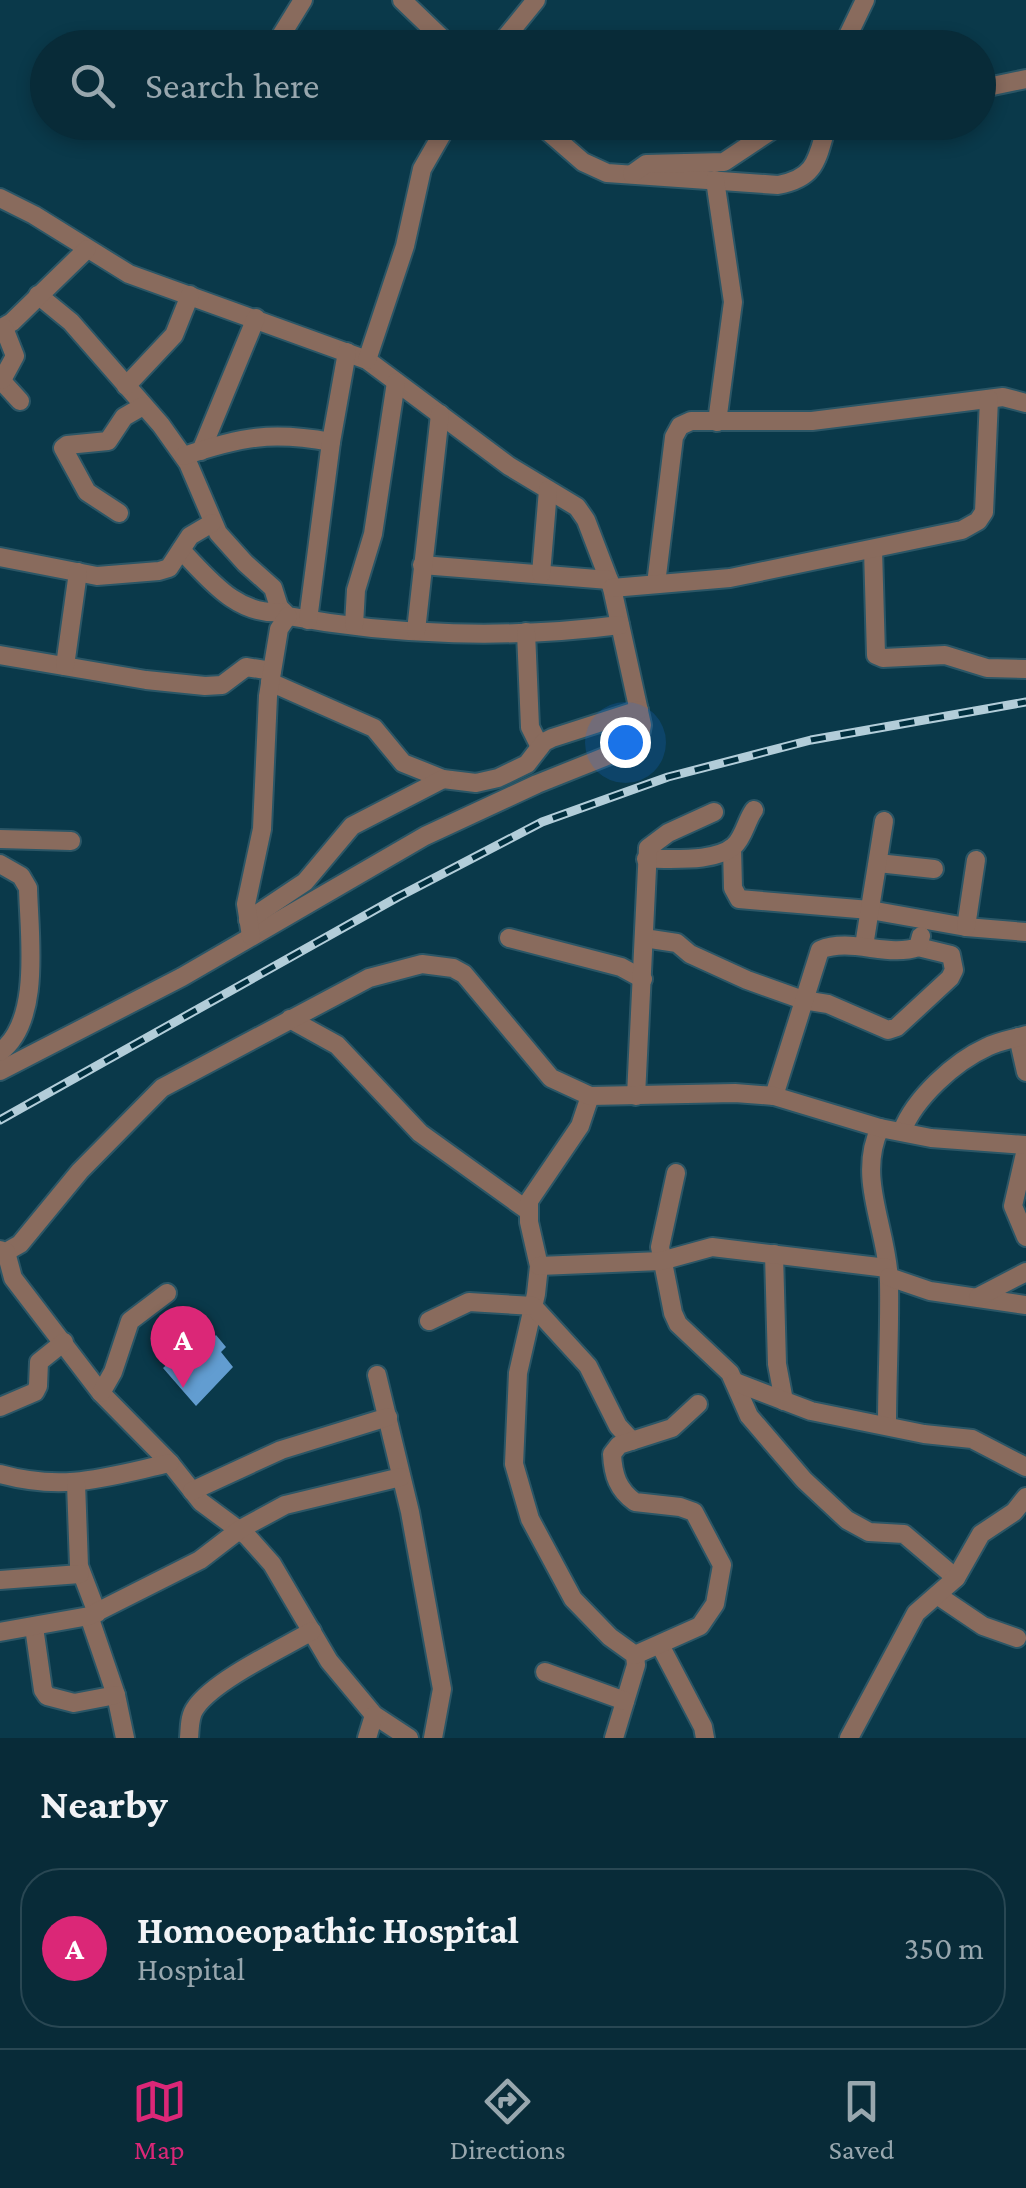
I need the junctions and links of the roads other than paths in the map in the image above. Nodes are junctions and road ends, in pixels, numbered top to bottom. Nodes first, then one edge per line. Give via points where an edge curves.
1 (303, 0) edge
2 (402, 0) edge
3 (536, 0) edge
4 (865, 0) edge
5 (284, 30) edge
6 (433, 30) edge
7 (512, 30) edge
8 (851, 30) edge
9 (1026, 79) edge
10 (996, 85) edge
11 (439, 140) edge
12 (557, 140) edge
13 (757, 140) edge
14 (821, 140) edge
15 (632, 174) junction
16 (714, 180) junction
17 (0, 198) edge
18 (87, 249) junction
19 (190, 294) junction
20 (38, 295) junction
21 (256, 318) junction
22 (2, 329) edge
23 (347, 352) junction
24 (366, 360) junction
25 (1, 379) edge
26 (396, 382) junction
27 (126, 386) junction
28 (989, 398) junction
29 (20, 401) dead end
30 (1026, 403) edge
31 (144, 406) junction
32 (440, 414) junction
33 (717, 422) junction
34 (331, 442) junction
35 (192, 453) junction
36 (548, 490) junction
37 (119, 512) dead end
38 (212, 522) junction
39 (874, 548) junction
40 (182, 550) junction
41 (0, 557) edge
42 (422, 565) junction
43 (78, 572) junction
44 (541, 574) junction
45 (610, 584) junction
46 (656, 584) junction
47 (285, 614) junction
48 (308, 620) junction
49 (354, 625) junction
50 (620, 625) junction
51 (416, 631) junction
52 (526, 632) junction
53 (0, 655) edge
54 (65, 666) junction
55 (1026, 669) edge
56 (271, 677) junction
57 (639, 710) junction
58 (540, 747) junction
59 (444, 780) junction
60 (754, 810) dead end
61 (714, 812) dead end
62 (884, 822) dead end
63 (0, 838) edge
64 (71, 841) dead end
65 (732, 848) junction
66 (646, 859) junction
67 (976, 860) dead end
68 (878, 863) junction
69 (0, 864) edge
70 (934, 869) dead end
71 (870, 910) junction
72 (924, 920) junction
73 (966, 927) junction
74 (250, 928) junction
75 (1026, 932) edge
76 (509, 938) dead end
77 (644, 938) junction
78 (864, 946) junction
79 (918, 947) junction
80 (643, 979) junction
81 (803, 1000) junction
82 (290, 1018) junction
83 (1022, 1036) edge
84 (0, 1052) edge
85 (0, 1071) edge
86 (1026, 1072) edge
87 (590, 1096) junction
88 (636, 1096) junction
89 (774, 1096) junction
90 (880, 1128) junction
91 (902, 1131) junction
92 (1026, 1147) edge
93 (676, 1173) dead end
94 (528, 1210) junction
95 (1026, 1237) edge
96 (3, 1251) edge
97 (774, 1254) junction
98 (661, 1262) junction
99 (539, 1266) junction
100 (1026, 1272) edge
101 (888, 1273) junction
102 (7, 1282) edge
103 (167, 1293) dead end
104 (978, 1297) junction
105 (1026, 1305) edge
106 (533, 1306) junction
107 (429, 1320) dead end
108 (64, 1342) junction
109 (377, 1375) dead end
110 (735, 1382) junction
111 (101, 1393) junction
112 (784, 1402) junction
113 (698, 1404) dead end
114 (0, 1407) edge
115 (388, 1417) junction
116 (887, 1424) junction
117 (632, 1441) junction
118 (170, 1463) junction
119 (1026, 1466) edge
120 (0, 1474) edge
121 (402, 1476) junction
122 (76, 1484) junction
123 (192, 1491) junction
124 (1026, 1497) edge
125 (238, 1530) junction
126 (80, 1574) junction
127 (956, 1578) junction
128 (0, 1580) edge
129 (938, 1595) junction
130 (93, 1615) junction
131 (34, 1626) junction
132 (0, 1632) edge
133 (312, 1632) junction
134 (1017, 1638) dead end
135 (660, 1644) junction
136 (635, 1655) junction
137 (545, 1672) dead end
138 (116, 1695) junction
139 (625, 1701) junction
140 (374, 1715) junction
141 (125, 1738) edge
142 (190, 1738) edge
143 (366, 1738) edge
144 (408, 1738) edge
145 (433, 1738) edge
146 (614, 1738) edge
147 (705, 1738) edge
148 (849, 1738) edge

1 - 5 street
2 - 6 street
3 - 7 street
4 - 8 street
9 - 10 street
11 - 24 street via 422,169 406,246
12 - 15 street via 607,173
13 - 15 street via 724,162 646,164
14 - 16 street via 808,175 797,181
15 - 16 street
16 - 33 street via 733,302
17 - 18 street
18 - 19 street via 129,274
18 - 20 street
19 - 21 street
19 - 27 street via 174,335
20 - 22 street
20 - 27 street
21 - 23 street
21 - 35 street
22 - 25 street via 15,356
23 - 24 street
23 - 34 street
24 - 26 street
25 - 29 street
26 - 32 street
26 - 49 street
27 - 31 street
28 - 30 street
28 - 33 street via 812,421
28 - 39 street via 986,497 978,522
31 - 35 street
31 - 37 street via 124,417 108,441 63,448 87,492
32 - 36 street
32 - 42 street
33 - 46 street via 690,421 674,437
34 - 35 street via 258,436
34 - 48 street
35 - 38 street
36 - 44 street
36 - 45 street via 582,512
38 - 40 street
38 - 47 street via 273,588
39 - 46 street via 758,573
39 - 55 street via 876,655 945,655 987,668
40 - 43 street via 158,572
40 - 47 street via 224,594 253,610
41 - 43 street
42 - 44 street
42 - 51 street
43 - 54 street
44 - 45 street
45 - 46 street
45 - 50 street
47 - 48 street
47 - 56 street
48 - 49 street
49 - 51 street
50 - 52 street
50 - 57 street
51 - 52 street
52 - 58 street via 530,727
53 - 54 street
54 - 56 street via 205,686 222,685 246,667
56 - 59 street via 374,728 402,763
56 - 74 street via 262,829 247,895
57 - 58 street
57 - 74 street via 642,733 632,746 432,832
58 - 59 street via 527,764 488,782
59 - 74 street via 352,826 305,882
60 - 65 street
61 - 66 street via 654,842
62 - 68 street
63 - 64 street
65 - 66 street via 710,856
65 - 71 street via 738,899
66 - 77 street
67 - 73 street
68 - 70 street
68 - 71 street
69 - 84 street via 28,888 30,979 16,1036
71 - 72 street
71 - 78 street
72 - 73 street
72 - 79 street
73 - 75 street
74 - 85 street via 182,977
76 - 80 street via 621,967
77 - 80 street
77 - 81 street via 677,943
78 - 79 street
78 - 81 street via 820,950
79 - 81 street via 951,955 954,970 896,1027 880,1028
80 - 88 street
81 - 89 street
82 - 87 street via 377,976 422,964 453,968 556,1081
82 - 94 street via 337,1045 420,1132
82 - 96 street via 148,1098 20,1244
83 - 86 street
83 - 91 street via 987,1047 951,1070
87 - 88 street
87 - 94 street via 580,1126
88 - 89 street
89 - 90 street
90 - 91 street
90 - 101 street via 871,1147 871,1184
91 - 92 street
92 - 95 street via 1013,1206
93 - 98 street
94 - 99 street
96 - 102 street
97 - 98 street via 712,1247
97 - 101 street
97 - 112 street via 776,1364
98 - 99 street
98 - 110 street via 675,1319
99 - 106 street
100 - 104 street
101 - 104 street via 930,1290
101 - 116 street
102 - 108 street
103 - 111 street via 130,1321
104 - 105 street
106 - 107 street via 468,1302
106 - 117 street via 588,1366
106 - 136 street via 518,1373 516,1476 530,1519 573,1599
108 - 111 street
108 - 114 street via 40,1362 34,1392
109 - 115 street
110 - 112 street
110 - 127 street via 749,1416 847,1520 869,1532 904,1534
111 - 118 street
112 - 116 street
113 - 117 street via 672,1428
115 - 121 street
115 - 123 street via 281,1450
116 - 119 street via 972,1439
117 - 135 street via 612,1454 624,1492 635,1502 694,1512 722,1565 710,1616
118 - 122 street
118 - 123 street
120 - 122 street
121 - 125 street via 295,1501
121 - 145 street via 442,1689
122 - 126 street
123 - 125 street
124 - 127 street via 982,1534
125 - 130 street via 210,1553
125 - 133 street via 272,1564
126 - 128 street
126 - 130 street
127 - 129 street
129 - 134 street via 993,1631
129 - 148 street via 916,1613
130 - 131 street
130 - 138 street
131 - 132 street
131 - 138 street via 47,1696 74,1704
133 - 140 street
133 - 142 street via 213,1690 196,1706
135 - 136 street
135 - 147 street
136 - 139 street
137 - 139 street
138 - 141 street
139 - 146 street
140 - 143 street
140 - 144 street

